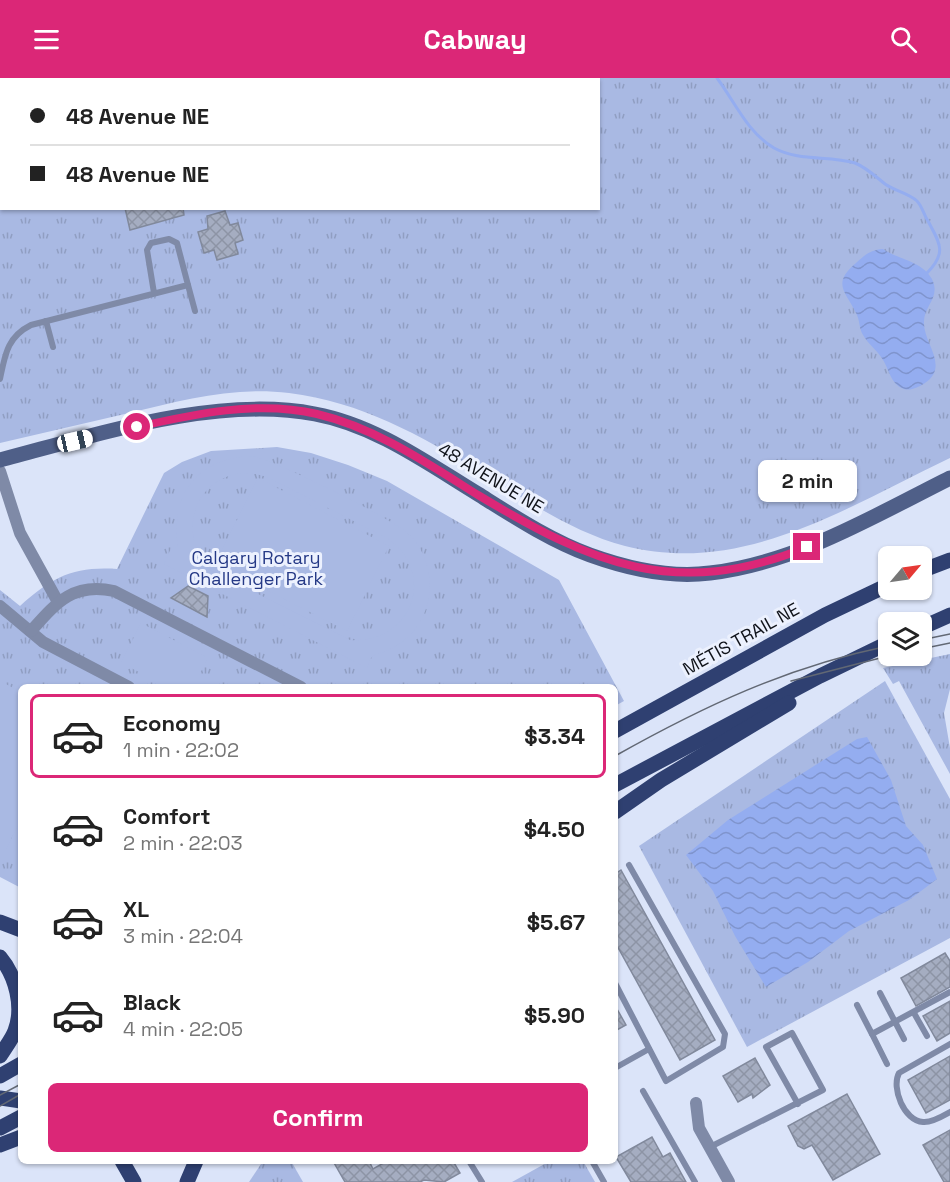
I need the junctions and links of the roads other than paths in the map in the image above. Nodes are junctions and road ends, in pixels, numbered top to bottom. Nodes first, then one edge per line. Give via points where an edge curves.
1 (188, 285) junction
2 (154, 293) junction
3 (195, 311) dead end
4 (46, 321) junction
5 (53, 347) dead end
6 (0, 380) edge
7 (0, 460) edge
8 (0, 471) edge
9 (950, 478) edge
10 (950, 560) edge
11 (932, 567) edge
12 (878, 590) edge
13 (58, 602) junction
14 (0, 606) edge
15 (950, 615) edge
16 (932, 623) edge
17 (31, 631) junction
18 (878, 648) edge
19 (123, 684) edge
20 (295, 684) edge
21 (618, 729) edge
22 (728, 732) junction
23 (618, 784) edge
24 (618, 810) edge
25 (630, 865) dead end
26 (0, 922) edge
27 (18, 929) edge
28 (0, 957) edge
29 (618, 989) edge
30 (950, 992) edge
31 (880, 993) dead end
32 (857, 1005) dead end
33 (914, 1013) junction
34 (895, 1022) junction
35 (872, 1034) junction
36 (927, 1036) dead end
37 (904, 1039) dead end
38 (950, 1044) edge
39 (649, 1048) junction
40 (0, 1056) edge
41 (887, 1064) dead end
42 (18, 1066) edge
43 (618, 1066) edge
44 (0, 1076) edge
45 (643, 1091) dead end
46 (0, 1098) edge
47 (18, 1101) edge
48 (696, 1103) dead end
49 (798, 1104) junction
50 (950, 1112) edge
51 (18, 1119) edge
52 (0, 1128) edge
53 (18, 1138) edge
54 (0, 1145) edge
55 (709, 1147) junction
56 (124, 1164) edge
57 (195, 1164) edge
58 (472, 1164) edge
59 (594, 1164) edge
60 (134, 1182) edge
61 (187, 1182) edge
62 (482, 1182) edge
63 (604, 1182) edge
64 (695, 1182) edge
65 (729, 1182) edge

1 - 2 lane
1 - 2 lane via 177,243 158,240 147,250
1 - 3 lane
2 - 4 lane
4 - 5 lane
4 - 6 lane via 18,332 9,342
7 - 9 street, 48 AVENUE NE via 212,412 274,409 316,414 375,434 539,530 589,554 631,567 677,573 709,573 790,553
8 - 13 street via 20,533
10 - 11 main road
12 - 21 main road, MÉTIS TRAIL NE
13 - 17 street
13 - 20 street via 84,589 114,591
14 - 17 street
15 - 16 main road
17 - 19 street via 43,642
18 - 22 main road
22 - 23 main road
22 - 24 main road
25 - 39 lane via 725,1034 723,1047 666,1081
26 - 27 main road
28 - 40 main road via 15,982 18,1007 16,1030
29 - 39 lane
30 - 33 lane
31 - 34 lane
32 - 35 lane
33 - 34 lane
33 - 36 lane
34 - 35 lane
34 - 37 lane
35 - 41 lane
38 - 50 lane via 899,1073 895,1080 906,1110 915,1121 925,1123
39 - 43 lane
42 - 44 main road
45 - 64 lane
46 - 47 main road
48 - 55 street via 699,1128
49 - 49 lane via 823,1090 792,1033 766,1047
49 - 55 lane
51 - 52 main road
53 - 54 main road
55 - 65 street
56 - 60 main road
57 - 61 main road
58 - 62 lane
59 - 63 lane

